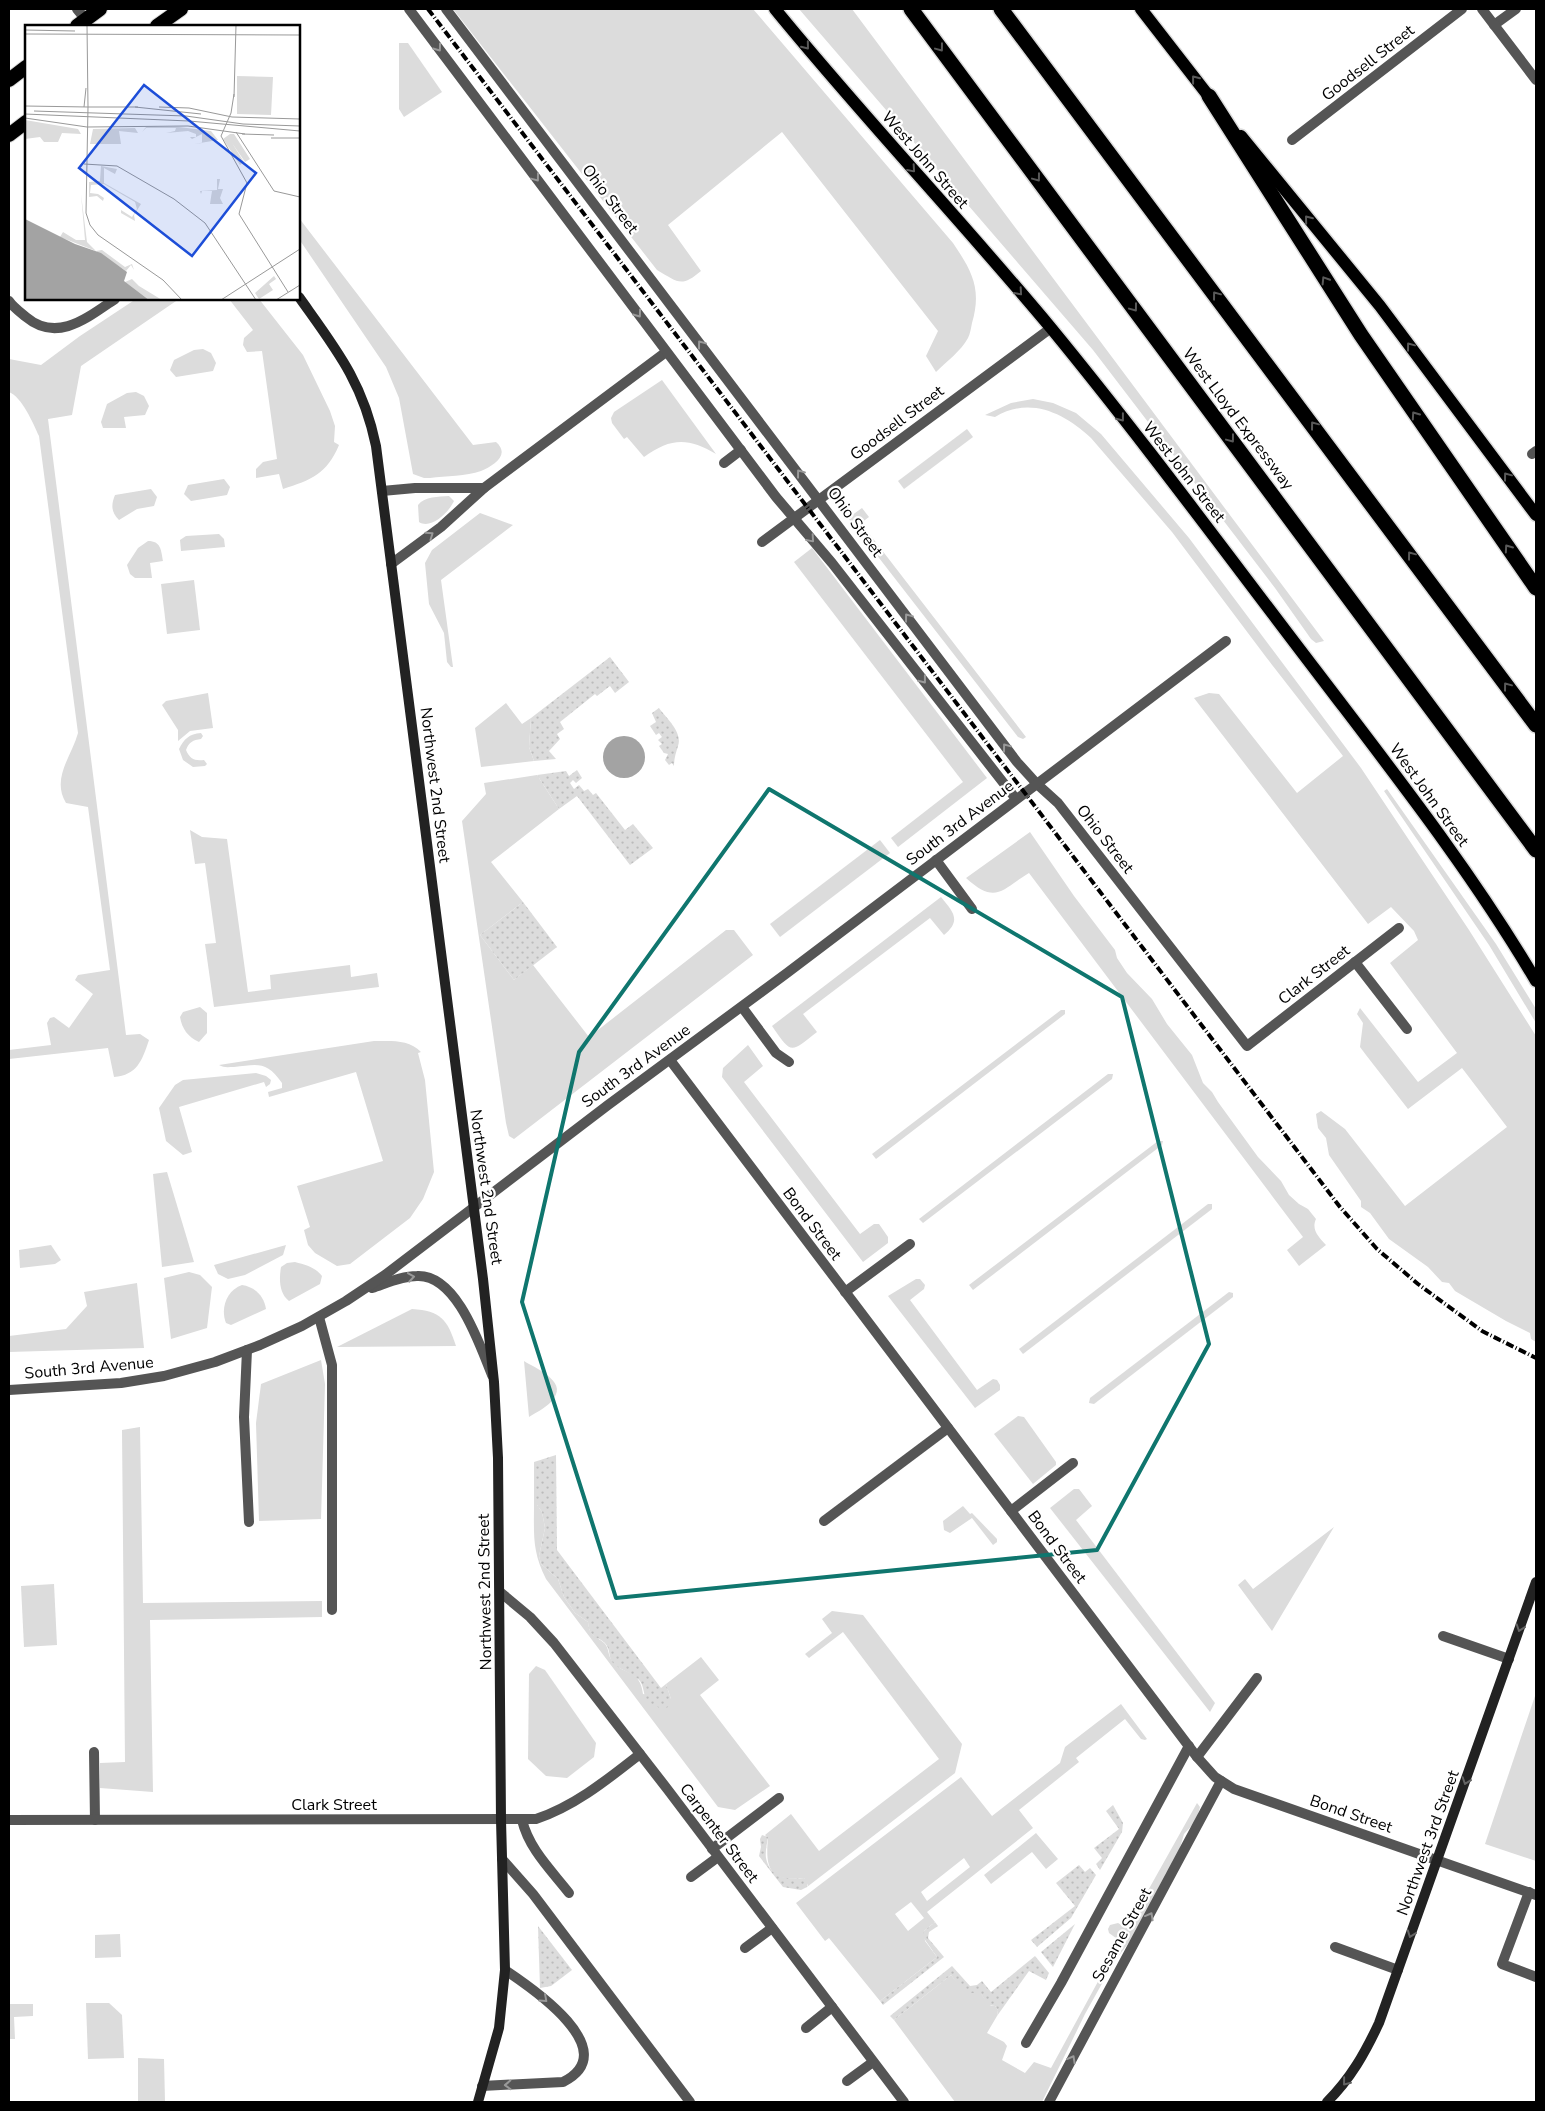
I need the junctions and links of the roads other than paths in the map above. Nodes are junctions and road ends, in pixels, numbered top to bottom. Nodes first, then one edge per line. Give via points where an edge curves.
1 (100, 9) edge
2 (181, 9) edge
3 (409, 9) edge
4 (446, 9) edge
5 (775, 9) edge
6 (911, 9) edge
7 (1001, 9) edge
8 (1141, 9) edge
9 (1462, 9) edge
10 (1482, 9) edge
11 (1516, 9) edge
12 (83, 20) edge
13 (159, 25) edge
14 (1494, 25) junction
15 (25, 68) edge
16 (9, 80) edge
17 (1536, 80) edge
18 (1209, 96) junction
19 (25, 123) edge
20 (9, 135) edge
21 (1292, 140) dead end
22 (300, 299) edge
23 (114, 300) edge
24 (9, 301) edge
25 (1051, 328) junction
26 (666, 352) junction
27 (741, 450) junction
28 (724, 463) dead end
29 (484, 488) junction
30 (382, 491) junction
31 (820, 499) junction
32 (1536, 515) edge
33 (794, 519) junction
34 (762, 542) dead end
35 (391, 564) junction
36 (1536, 588) edge
37 (1226, 641) dead end
38 (1536, 725) edge
39 (1037, 784) junction
40 (1016, 799) junction
41 (1536, 850) edge
42 (936, 860) junction
43 (972, 908) dead end
44 (1399, 928) dead end
45 (1355, 962) junction
46 (1536, 980) edge
47 (742, 1007) junction
48 (1407, 1029) dead end
49 (1247, 1046) joint
50 (670, 1060) junction
51 (788, 1062) dead end
52 (474, 1208) junction
53 (910, 1244) dead end
54 (364, 1290) junction
55 (845, 1292) junction
56 (319, 1317) junction
57 (247, 1350) junction
58 (494, 1382) junction
59 (9, 1390) edge
60 (948, 1428) junction
61 (1073, 1463) dead end
62 (1011, 1511) junction
63 (824, 1521) dead end
64 (249, 1522) dead end
65 (1536, 1582) edge
66 (500, 1592) junction
67 (332, 1610) dead end
68 (1443, 1636) dead end
69 (1509, 1659) junction
70 (1257, 1678) dead end
71 (1189, 1746) junction
72 (94, 1752) dead end
73 (640, 1754) junction
74 (1197, 1757) junction
75 (1221, 1781) junction
76 (779, 1798) dead end
77 (9, 1820) edge
78 (95, 1820) junction
79 (500, 1820) junction
80 (522, 1820) junction
81 (715, 1853) junction
82 (502, 1859) junction
83 (1438, 1860) junction
84 (691, 1877) dead end
85 (569, 1893) dead end
86 (1532, 1894) edge
87 (772, 1928) junction
88 (1335, 1946) dead end
89 (745, 1948) dead end
90 (504, 1970) junction
91 (1398, 1970) junction
92 (1536, 1976) edge
93 (832, 2007) junction
94 (806, 2028) dead end
95 (1026, 2043) dead end
96 (873, 2062) junction
97 (847, 2081) dead end
98 (482, 2086) junction
99 (478, 2102) edge
100 (690, 2102) edge
101 (904, 2102) edge
102 (1049, 2102) edge
103 (1327, 2102) edge

1 - 12 highway
2 - 13 highway
3 -> 26 street
31 -> 4 street, Ohio Street
5 -> 25 main road, West John Street
6 -> 41 highway, West Lloyd Expressway
38 -> 7 highway
18 -> 8 main road
9 - 21 street, Goodsell Street
10 - 14 street
11 - 14 street
14 - 17 street
15 - 16 highway
32 -> 18 main road via 1380,306
36 -> 18 highway via 1360,336
19 - 20 highway
22 - 30 main road, Northwest 2nd Street via 338,351 361,395 375,439
23 - 24 street via 82,322 60,328 36,326
25 - 31 street, Goodsell Street
25 -> 46 main road, West John Street via 1411,796 1477,888
26 - 27 street
26 - 29 street
27 - 28 street
27 - 33 street
29 - 30 street via 452,486
35 -> 29 street via 441,527
30 - 35 main road, Northwest 2nd Street
31 - 33 street, Goodsell Street
39 -> 31 street, Ohio Street via 1011,754
33 - 34 street, Goodsell Street
33 -> 40 street
35 - 52 main road, Northwest 2nd Street
37 - 39 street, South 3rd Avenue
39 - 40 street, South 3rd Avenue
39 - 49 street, Ohio Street via 1058,803
40 - 42 street, South 3rd Avenue
42 - 43 street
42 - 47 street, South 3rd Avenue
44 - 45 street, Clark Street
45 - 48 street
45 - 49 street, Clark Street
47 - 50 street, South 3rd Avenue
47 - 51 street via 776,1053
50 - 52 street, South 3rd Avenue
50 - 55 street, Bond Street
52 - 54 street, South 3rd Avenue
52 - 58 main road, Northwest 2nd Street
53 - 55 street
54 - 56 street, South 3rd Avenue
54 -> 58 street via 419,1275 442,1286 466,1312
55 - 60 street, Bond Street
56 - 57 street, South 3rd Avenue
56 - 67 street via 332,1366
57 - 59 street, South 3rd Avenue via 164,1376 121,1383
57 - 64 street via 244,1419
58 - 66 main road, Northwest 2nd Street
60 - 62 street, Bond Street
60 - 63 street
61 - 62 street
62 - 71 street, Bond Street
65 -> 69 main road, Northwest 3rd Street
66 - 73 street, Carpenter Street via 554,1643
66 - 79 main road, Northwest 2nd Street
68 - 69 street
69 -> 83 main road, Northwest 3rd Street
70 - 74 street
71 - 74 street, Bond Street
71 - 95 street
72 - 78 street
73 - 80 street, Clark Street via 561,1809 536,1820
73 - 81 street, Carpenter Street
74 - 75 street, Bond Street
75 - 83 street, Bond Street via 1234,1789
102 -> 75 street, Sesame Street
76 - 81 street
77 - 78 street, Clark Street
78 - 79 street, Clark Street
79 - 80 street, Clark Street
79 - 82 main road, Northwest 2nd Street
80 - 85 street via 525,1834 535,1850
81 - 84 street
81 - 87 street, Carpenter Street
82 - 90 main road, Northwest 2nd Street
82 - 100 street via 533,1894
83 - 86 street, Bond Street
83 -> 91 main road, Northwest 3rd Street
86 - 92 street via 1502,1964
87 - 89 street
87 - 93 street, Carpenter Street
88 - 91 street
90 - 98 main road, Northwest 2nd Street via 499,2028
90 -> 98 street via 535,1990 559,2012 579,2036 583,2059 580,2070 563,2082
91 -> 103 main road, Northwest 3rd Street via 1365,2054 1352,2075
93 - 94 street
93 - 96 street, Carpenter Street
96 - 97 street
96 - 101 street, Carpenter Street
98 - 99 main road, Northwest 2nd Street

